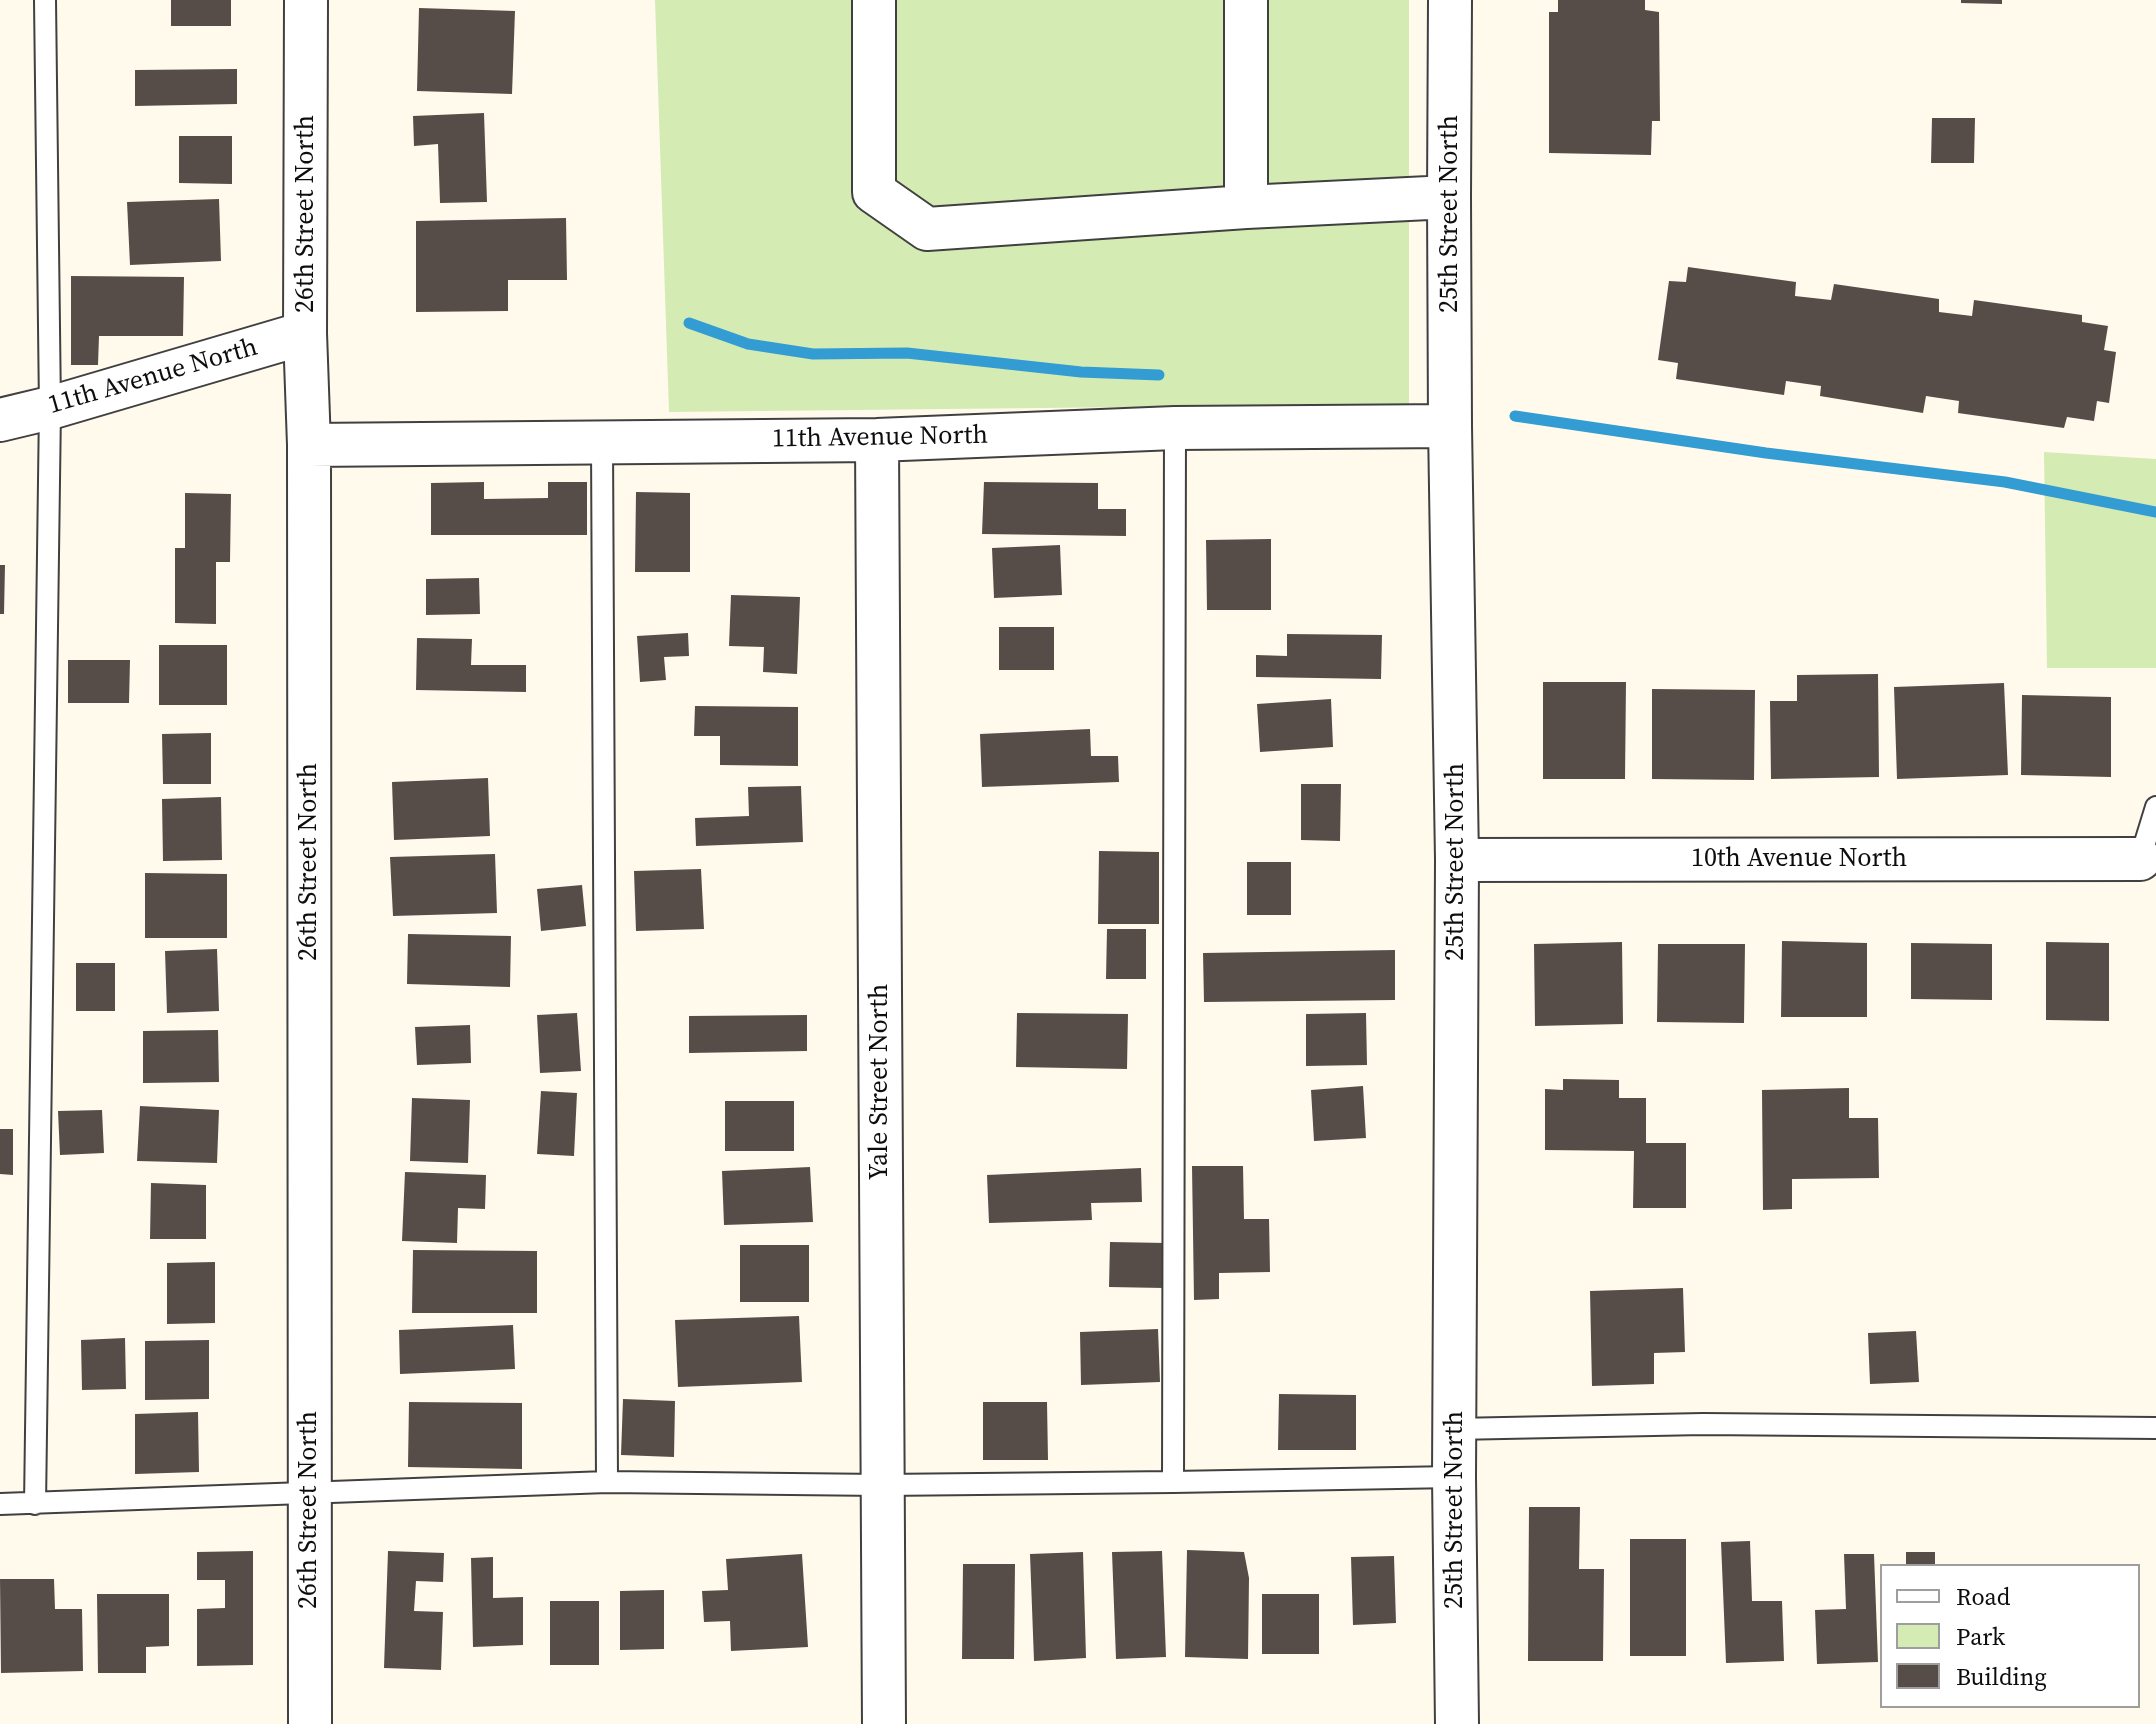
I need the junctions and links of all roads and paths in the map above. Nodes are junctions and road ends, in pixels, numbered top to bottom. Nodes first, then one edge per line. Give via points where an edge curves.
1 (45, 0) edge
2 (306, 0) edge
3 (874, 0) edge
4 (1246, 0) edge
5 (1450, 0) edge
6 (1449, 197) junction
7 (1246, 207) junction
8 (305, 333) junction
9 (50, 408) junction
10 (0, 420) edge
11 (1450, 426) junction
12 (1175, 428) junction
13 (877, 440) junction
14 (602, 442) junction
15 (309, 445) junction
16 (2156, 807) edge
17 (2140, 859) joint
18 (1457, 860) junction
19 (2156, 1428) edge
20 (1454, 1429) junction
21 (1454, 1477) junction
22 (607, 1482) junction
23 (1173, 1482) junction
24 (882, 1485) junction
25 (309, 1493) junction
26 (0, 1504) edge
27 (35, 1504) junction
28 (310, 1724) edge
29 (884, 1724) edge
30 (1457, 1724) edge

1 - 9 lane
2 - 8 street, 26th Street North
3 - 7 street via 874,192 927,229
4 - 7 street
5 - 6 street, 25th Street North
6 - 7 street
6 - 11 street, 25th Street North
8 - 9 street, 11th Avenue North
8 - 15 street, 26th Street North
9 - 10 street, 11th Avenue North
9 - 27 lane
11 - 12 street, 11th Avenue North
11 - 18 street, 25th Street North
12 - 13 street, 11th Avenue North
12 - 23 lane
13 - 14 street, 11th Avenue North
13 - 24 street, Yale Street North
14 - 15 street, 11th Avenue North
14 - 22 lane
15 - 25 street, 26th Street North
16 - 17 lane
17 - 18 street, 10th Avenue North
18 - 20 street, 25th Street North
19 - 20 lane via 1703,1424
20 - 21 street, 25th Street North
21 - 23 lane
21 - 30 street, 25th Street North
22 - 24 lane
22 - 25 lane
23 - 24 lane
24 - 29 street, Yale Street North
25 - 27 lane
25 - 28 street, 26th Street North
26 - 27 lane

